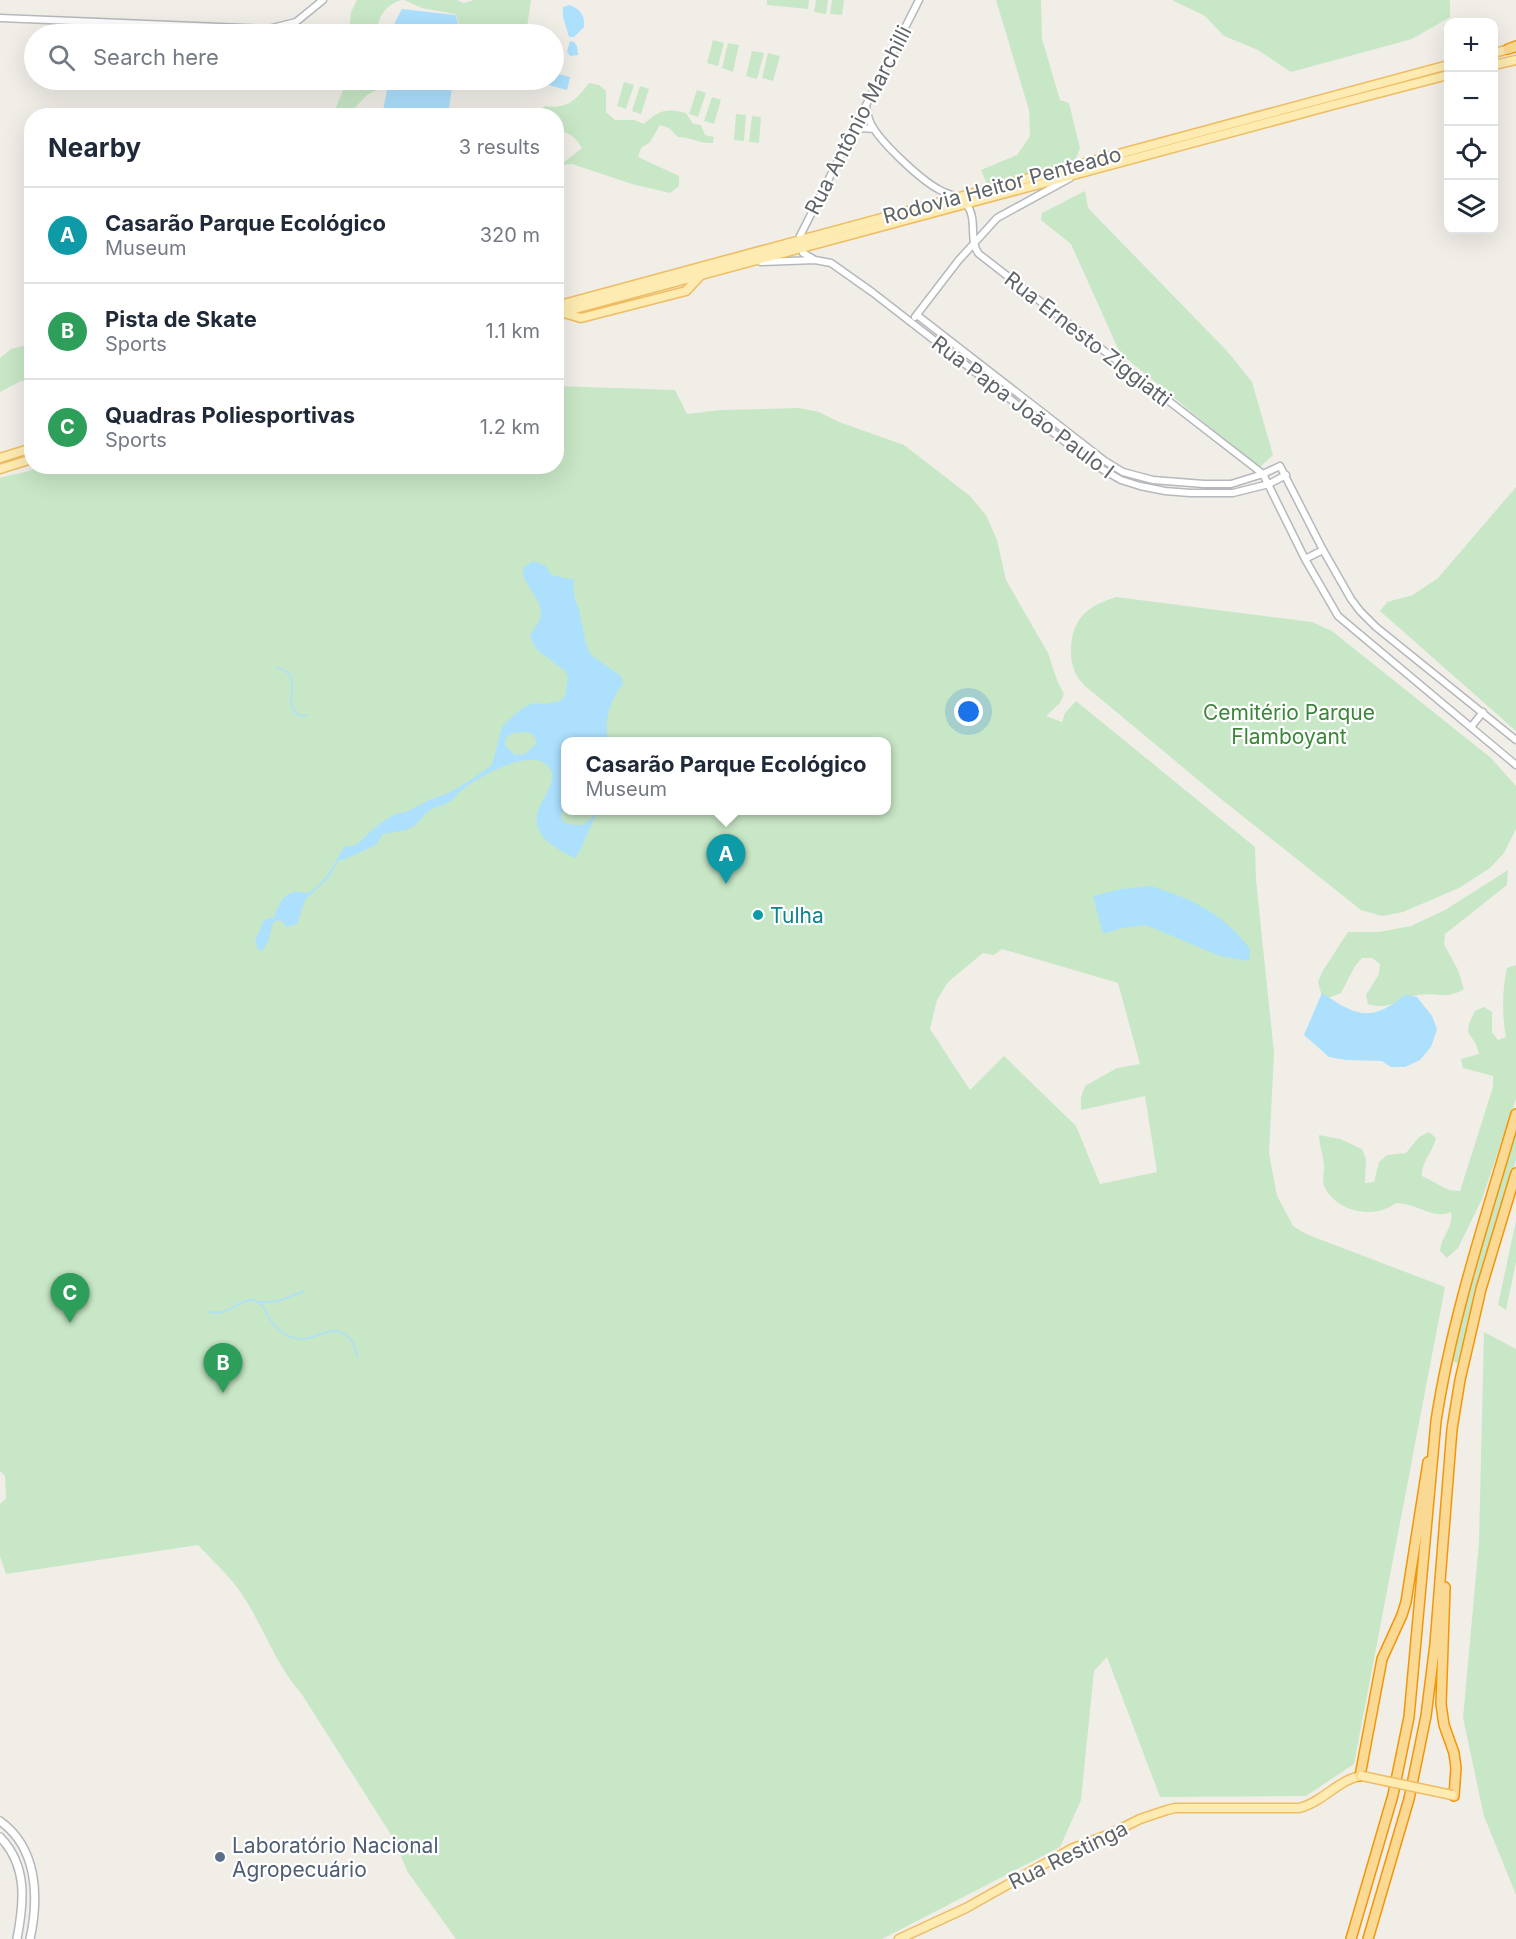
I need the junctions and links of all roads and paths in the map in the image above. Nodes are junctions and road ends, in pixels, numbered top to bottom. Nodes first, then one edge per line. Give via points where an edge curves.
1 (323, 0) edge
2 (920, 0) edge
3 (0, 18) edge
4 (146, 24) edge
5 (288, 24) edge
6 (1514, 48) edge
7 (1498, 52) edge
8 (1516, 60) edge
9 (1498, 64) edge
10 (1444, 66) edge
11 (1444, 76) edge
12 (866, 106) junction
13 (874, 129) junction
14 (852, 133) junction
15 (1081, 172) junction
16 (958, 197) junction
17 (967, 205) junction
18 (974, 243) junction
19 (800, 245) junction
20 (815, 260) junction
21 (751, 262) junction
22 (564, 304) edge
23 (564, 312) edge
24 (917, 315) junction
25 (911, 322) junction
26 (24, 450) edge
27 (0, 458) edge
28 (24, 462) edge
29 (0, 469) edge
30 (1263, 474) junction
31 (1286, 475) junction
32 (1269, 484) junction
33 (1323, 550) junction
34 (1305, 559) junction
35 (1483, 712) junction
36 (1471, 727) junction
37 (1516, 740) edge
38 (1516, 765) edge
39 (1516, 1114) edge
40 (1516, 1173) edge
41 (1436, 1421) junction
42 (1446, 1507) junction
43 (1361, 1776) junction
44 (1453, 1795) joint
45 (0, 1821) edge
46 (0, 1837) edge
47 (17, 1939) edge
48 (30, 1939) edge
49 (899, 1939) edge
50 (1351, 1939) edge
51 (1368, 1939) edge

1 - 5 street
2 - 12 street, Rua Antônio Marchilli
3 - 4 street
6 - 7 main road
8 - 9 main road
10 - 16 main road, Rodovia Heitor Penteado
11 - 15 main road, Rodovia Heitor Penteado
12 - 13 street
12 - 14 street, Rua Antônio Marchilli
13 - 14 street
13 - 16 street via 931,185
14 - 19 street, Rua Antônio Marchilli via 807,221
15 - 17 main road, Rodovia Heitor Penteado
15 - 18 street via 1009,210
16 - 17 street
16 - 19 main road, Rodovia Heitor Penteado
17 - 18 street via 973,221
17 - 19 main road, Rodovia Heitor Penteado
18 - 24 street
18 - 30 street, Rua Ernesto Ziggiatti via 979,254
19 - 20 street, Rua Papa João Paulo I via 803,253
19 - 21 main road, Rodovia Heitor Penteado
19 - 22 main road, Rodovia Heitor Penteado
20 - 21 street, Rua Papa João Paulo I
20 - 25 street, Rua Papa João Paulo I via 826,261 846,273
21 - 23 main road, Rodovia Heitor Penteado
24 - 25 street
24 - 30 street, Rua Papa João Paulo I via 1123,472 1153,480 1204,484 1231,484
25 - 32 street, Rua Papa João Paulo I via 1095,465 1121,480 1190,493 1233,493
26 - 27 main road
28 - 29 main road
30 - 31 street, Rua Papa João Paulo I via 1280,466
30 - 32 street, Rua Ernesto Ziggiatti
31 - 32 street, Rua Papa João Paulo I
31 - 33 street
32 - 34 street, Rua Ernesto Ziggiatti
33 - 34 street
33 - 35 street via 1368,621
34 - 36 street, Rua Ernesto Ziggiatti via 1338,616
35 - 36 street
35 - 37 street
36 - 38 street, Rua Ernesto Ziggiatti
39 - 41 highway via 1466,1286
40 - 42 highway via 1464,1360 1452,1430
41 - 43 highway via 1406,1602 1382,1659
41 - 50 highway via 1409,1717 1393,1795
42 - 44 highway via 1441,1704 1454,1753
42 - 51 highway via 1435,1644 1421,1747
43 - 44 main road, bridge
43 - 49 main road, Rua Restinga via 1299,1808 1175,1808 1140,1819 1071,1849 966,1908
45 - 48 main road via 22,1845 32,1868
46 - 47 main road via 16,1859 22,1882

